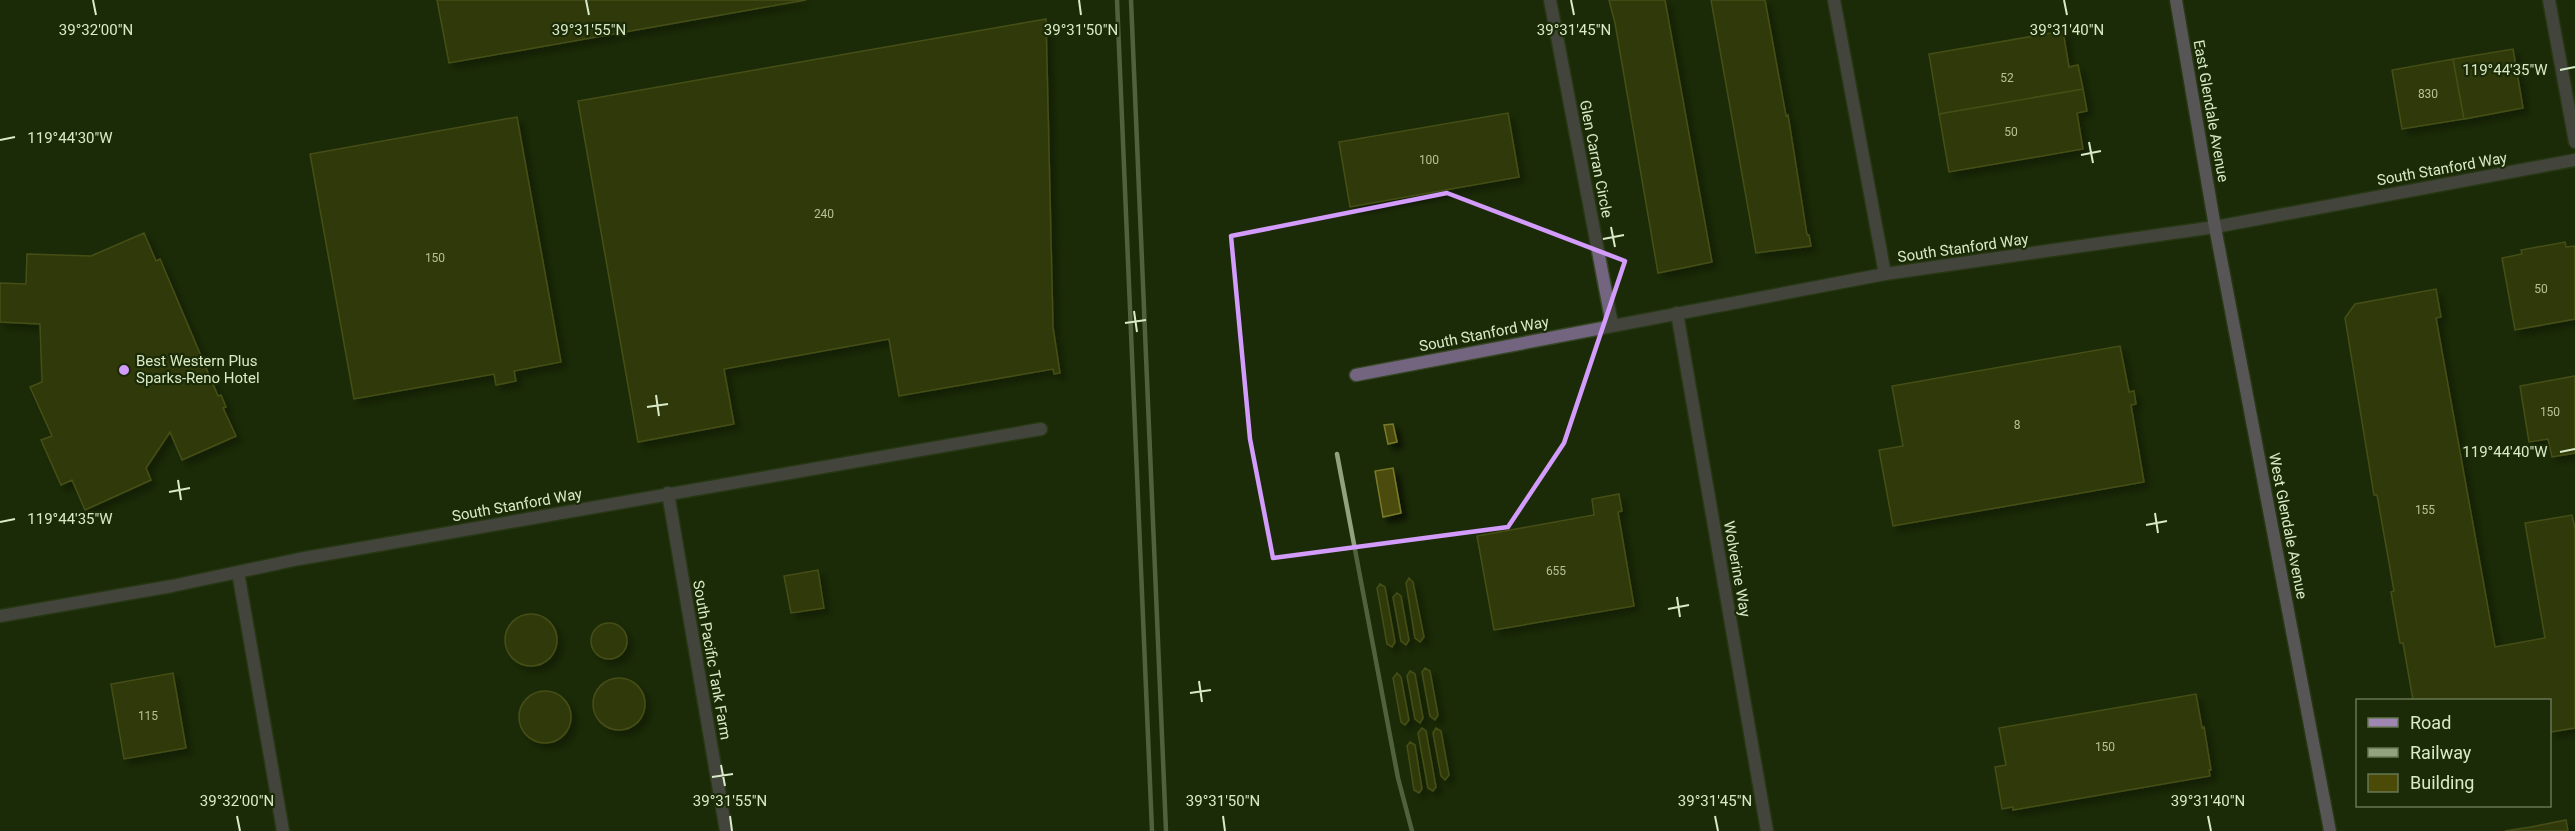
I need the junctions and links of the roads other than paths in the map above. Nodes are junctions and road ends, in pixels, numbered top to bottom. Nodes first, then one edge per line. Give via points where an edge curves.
1 (1550, 0) edge
2 (1834, 0) edge
3 (2176, 0) edge
4 (2549, 0) edge
5 (2575, 142) edge
6 (2575, 160) edge
7 (2215, 227) junction
8 (1885, 274) junction
9 (1677, 313) junction
10 (1612, 324) junction
11 (1356, 375) dead end
12 (1041, 429) dead end
13 (668, 493) junction
14 (238, 572) junction
15 (0, 616) edge
16 (283, 831) edge
17 (726, 831) edge
18 (1767, 831) edge
19 (2330, 831) edge

1 - 10 street, Glen Carran Circle
2 - 8 street
3 - 7 main road, East Glendale Avenue
4 - 5 street
6 - 7 street, South Stanford Way
7 - 8 street, South Stanford Way
7 - 19 main road, West Glendale Avenue
8 - 9 street, South Stanford Way
9 - 10 street, South Stanford Way
9 - 18 street, Wolverine Way
10 - 11 street, South Stanford Way
12 - 13 street, South Stanford Way
13 - 14 street, South Stanford Way
13 - 17 street, South Pacific Tank Farm
14 - 15 street, South Stanford Way
14 - 16 street

